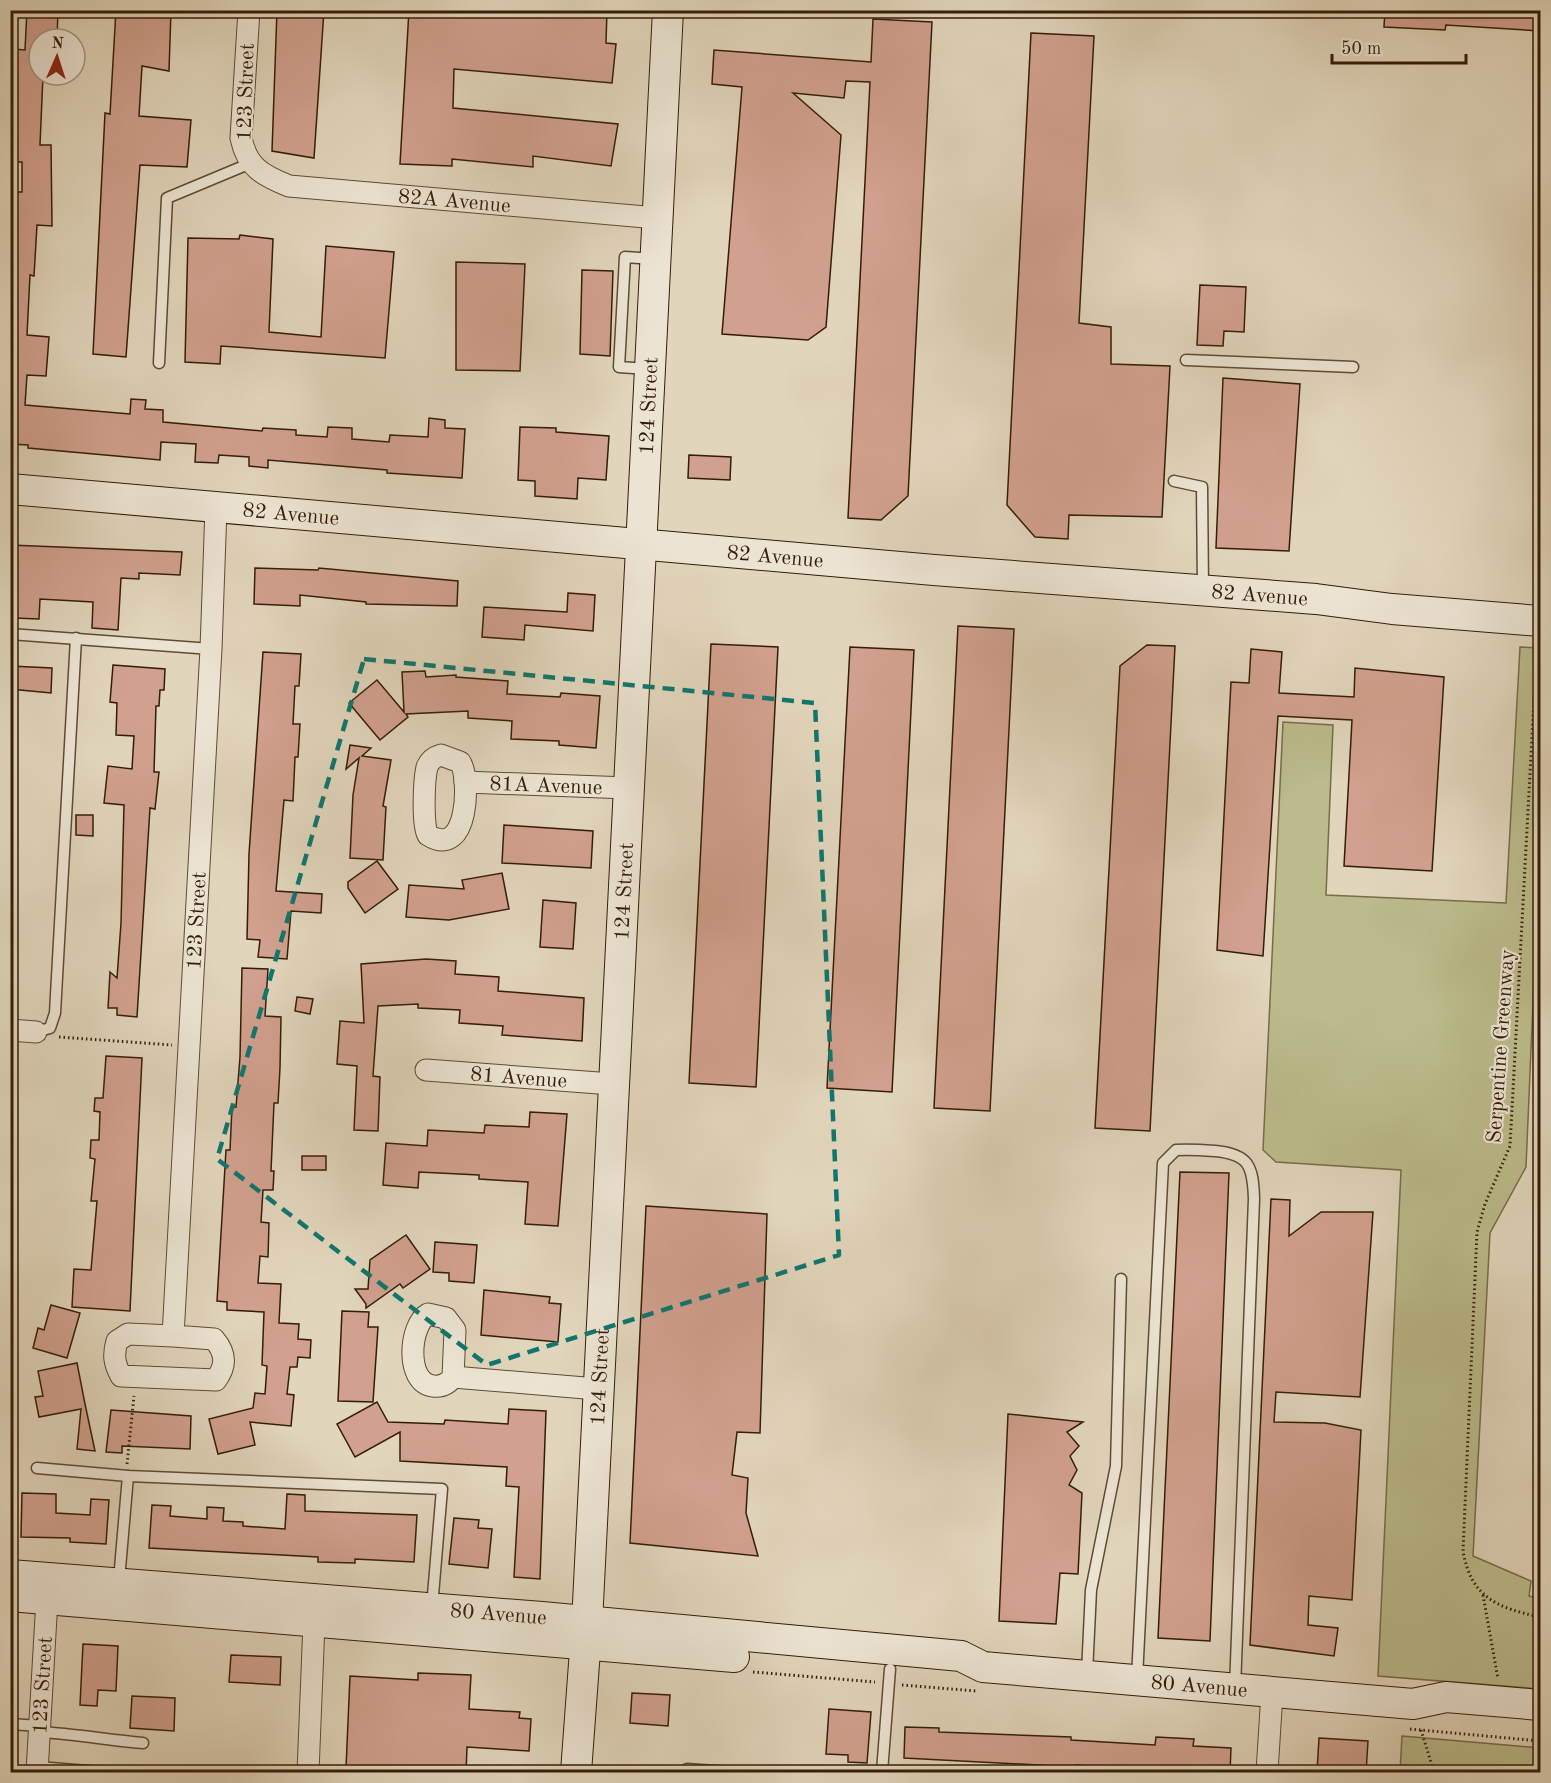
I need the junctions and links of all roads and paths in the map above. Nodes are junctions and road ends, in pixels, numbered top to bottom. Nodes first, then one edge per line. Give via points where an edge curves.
1 (249, 10) edge
2 (668, 10) edge
3 (254, 166) junction
4 (657, 218) junction
5 (1186, 360) dead end
6 (159, 363) dead end
7 (1353, 367) dead end
8 (1174, 481) dead end
9 (10, 489) edge
10 (216, 508) junction
11 (639, 545) junction
12 (1203, 591) junction
13 (1539, 631) edge
14 (10, 634) edge
15 (76, 638) junction
16 (211, 649) junction
17 (465, 782) dead end
18 (628, 788) junction
19 (10, 1030) edge
20 (45, 1034) junction
21 (177, 1046) dead end
22 (426, 1070) dead end
23 (612, 1084) junction
24 (1121, 1279) dead end
25 (173, 1336) junction
26 (453, 1377) dead end
27 (597, 1389) junction
28 (134, 1394) dead end
29 (37, 1468) dead end
30 (127, 1472) junction
31 (10, 1575) edge
32 (119, 1584) junction
33 (1483, 1595) junction
34 (10, 1596) edge
35 (47, 1599) junction
36 (391, 1605) junction
37 (432, 1608) junction
38 (1540, 1617) edge
39 (314, 1623) junction
40 (586, 1634) junction
41 (749, 1672) dead end
42 (889, 1676) junction
43 (1088, 1677) junction
44 (983, 1679) junction
45 (1137, 1681) junction
46 (1500, 1688) dead end
47 (1235, 1690) junction
48 (1272, 1693) junction
49 (1540, 1705) edge
50 (1414, 1721) junction
51 (10, 1724) edge
52 (1540, 1725) edge
53 (40, 1729) junction
54 (1540, 1741) edge
55 (143, 1743) dead end
56 (687, 1769) dead end
57 (37, 1770) edge
58 (101, 1773) edge
59 (308, 1773) edge
60 (576, 1773) edge
61 (730, 1773) edge
62 (882, 1773) edge
63 (1268, 1773) edge
64 (1434, 1773) edge

1 - 3 street, 123 Street via 241,138 244,156
2 - 4 street, 124 Street
3 - 4 street, 82A Avenue via 289,186
3 - 6 lane via 167,198
4 - 11 street, 124 Street
5 - 7 lane
8 - 12 lane via 1202,487
9 - 10 street, 82 Avenue
10 - 11 street, 82 Avenue
10 - 16 street, 123 Street
11 - 12 street, 82 Avenue
11 - 18 street, 124 Street
12 - 13 street, 82 Avenue via 1316,599
13 - 33 path, Serpentine Greenway via 1510,1146 1477,1232 1463,1551 1468,1572
14 - 15 lane
15 - 16 lane
15 - 20 lane via 55,1013
16 - 25 street, 123 Street
17 - 18 street, 81A Avenue
18 - 23 street, 124 Street
19 - 20 street
20 - 21 path
22 - 23 street, 81 Avenue
23 - 27 street, 124 Street
24 - 43 lane via 1116,1466 1091,1590
25 - 25 street via 214,1339 223,1349 224,1369 216,1380 121,1376 113,1354 117,1341 128,1334
26 - 27 street
27 - 40 street, 124 Street
28 - 30 path
29 - 30 lane
30 - 32 lane
30 - 37 lane via 442,1489
31 - 32 street, 80 Avenue
32 - 35 street via 104,1591 65,1588
32 - 36 street, 80 Avenue
33 - 38 path, Serpentine Greenway via 1511,1611
33 - 46 path
34 - 35 street, 80 Avenue
35 - 39 street, 80 Avenue
35 - 53 street, 123 Street
36 - 37 street, 80 Avenue
36 - 39 street via 372,1612 335,1611
37 - 40 street, 80 Avenue
39 - 40 street, 80 Avenue
39 - 59 street
40 - 42 street, 80 Avenue
40 - 44 street, 80 Avenue via 961,1656
40 - 60 street, 124 Street
41 - 42 path
42 - 44 path
42 - 44 street, 80 Avenue via 958,1674
42 - 62 lane
43 - 44 street, 80 Avenue
43 - 45 street, 80 Avenue
45 - 47 street, 80 Avenue
45 - 47 lane via 1163,1163 1176,1150 1231,1153 1242,1157 1254,1178
47 - 48 street, 80 Avenue
48 - 50 street, 80 Avenue
48 - 63 street
49 - 50 street, 80 Avenue via 1446,1697
50 - 52 street, 80 Avenue via 1445,1717
50 - 54 path
50 - 64 path
51 - 53 lane
53 - 55 lane
53 - 57 street, 123 Street
56 - 61 lane
57 - 58 lane

